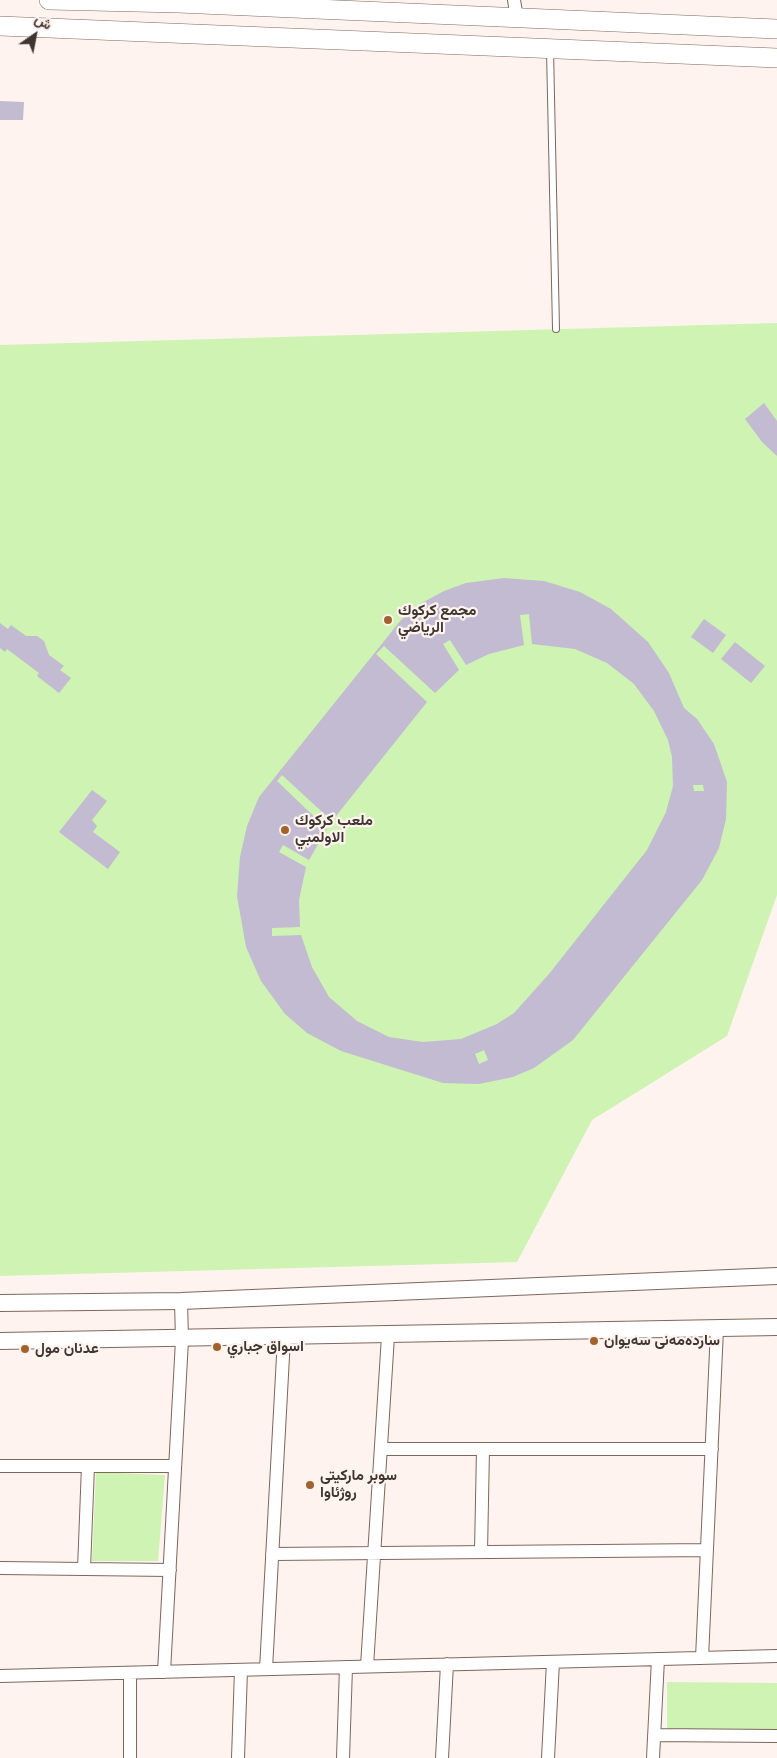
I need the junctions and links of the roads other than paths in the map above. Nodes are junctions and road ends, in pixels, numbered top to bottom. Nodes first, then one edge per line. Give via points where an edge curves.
1 (49, 0) edge
2 (62, 0) edge
3 (178, 2) edge
4 (280, 4) edge
5 (386, 6) edge
6 (516, 9) edge
7 (0, 26) edge
8 (776, 28) edge
9 (550, 49) junction
10 (777, 58) edge
11 (556, 329) dead end
12 (777, 1276) edge
13 (181, 1301) junction
14 (0, 1303) edge
15 (777, 1327) edge
16 (717, 1329) junction
17 (388, 1336) junction
18 (284, 1338) junction
19 (182, 1340) junction
20 (0, 1342) edge
21 (381, 1449) junction
22 (483, 1449) junction
23 (712, 1449) junction
24 (0, 1466) edge
25 (88, 1466) junction
26 (175, 1466) junction
27 (707, 1550) junction
28 (481, 1552) junction
29 (374, 1553) junction
30 (272, 1554) junction
31 (0, 1568) edge
32 (84, 1569) junction
33 (170, 1570) junction
34 (777, 1656) edge
35 (702, 1658) junction
36 (658, 1659) junction
37 (553, 1662) junction
38 (447, 1664) junction
39 (367, 1666) junction
40 (346, 1667) junction
41 (266, 1669) junction
42 (241, 1670) junction
43 (164, 1672) junction
44 (130, 1673) junction
45 (0, 1676) edge
46 (654, 1735) junction
47 (777, 1736) edge
48 (130, 1758) edge
49 (238, 1758) edge
50 (343, 1758) edge
51 (442, 1758) edge
52 (548, 1758) edge
53 (653, 1758) edge

1 - 2 main road
2 - 3 main road
3 - 4 main road
4 - 5 main road
5 - 6 main road
6 - 8 main road
7 - 9 main road
9 - 10 main road
9 - 11 lane
12 - 13 street
13 - 14 street
13 - 19 street
15 - 16 street
16 - 17 street
16 - 23 street
17 - 18 street
17 - 21 street
18 - 19 street
18 - 30 street
19 - 20 street
19 - 26 street
21 - 22 street
21 - 29 street
22 - 23 street
22 - 28 street
23 - 27 street
24 - 25 street
25 - 26 street
25 - 32 street
26 - 33 street
27 - 28 street
27 - 35 street
28 - 29 street
29 - 30 street
29 - 39 street
30 - 41 street
31 - 32 street
32 - 33 street
33 - 43 street
34 - 35 street
35 - 36 street
36 - 37 street
36 - 46 street
37 - 38 street
37 - 52 street
38 - 39 street
38 - 51 street
39 - 40 street
40 - 41 street
40 - 50 street
41 - 42 street
42 - 43 street
42 - 49 street
43 - 44 street
44 - 45 street
44 - 48 street
46 - 47 street
46 - 53 street

